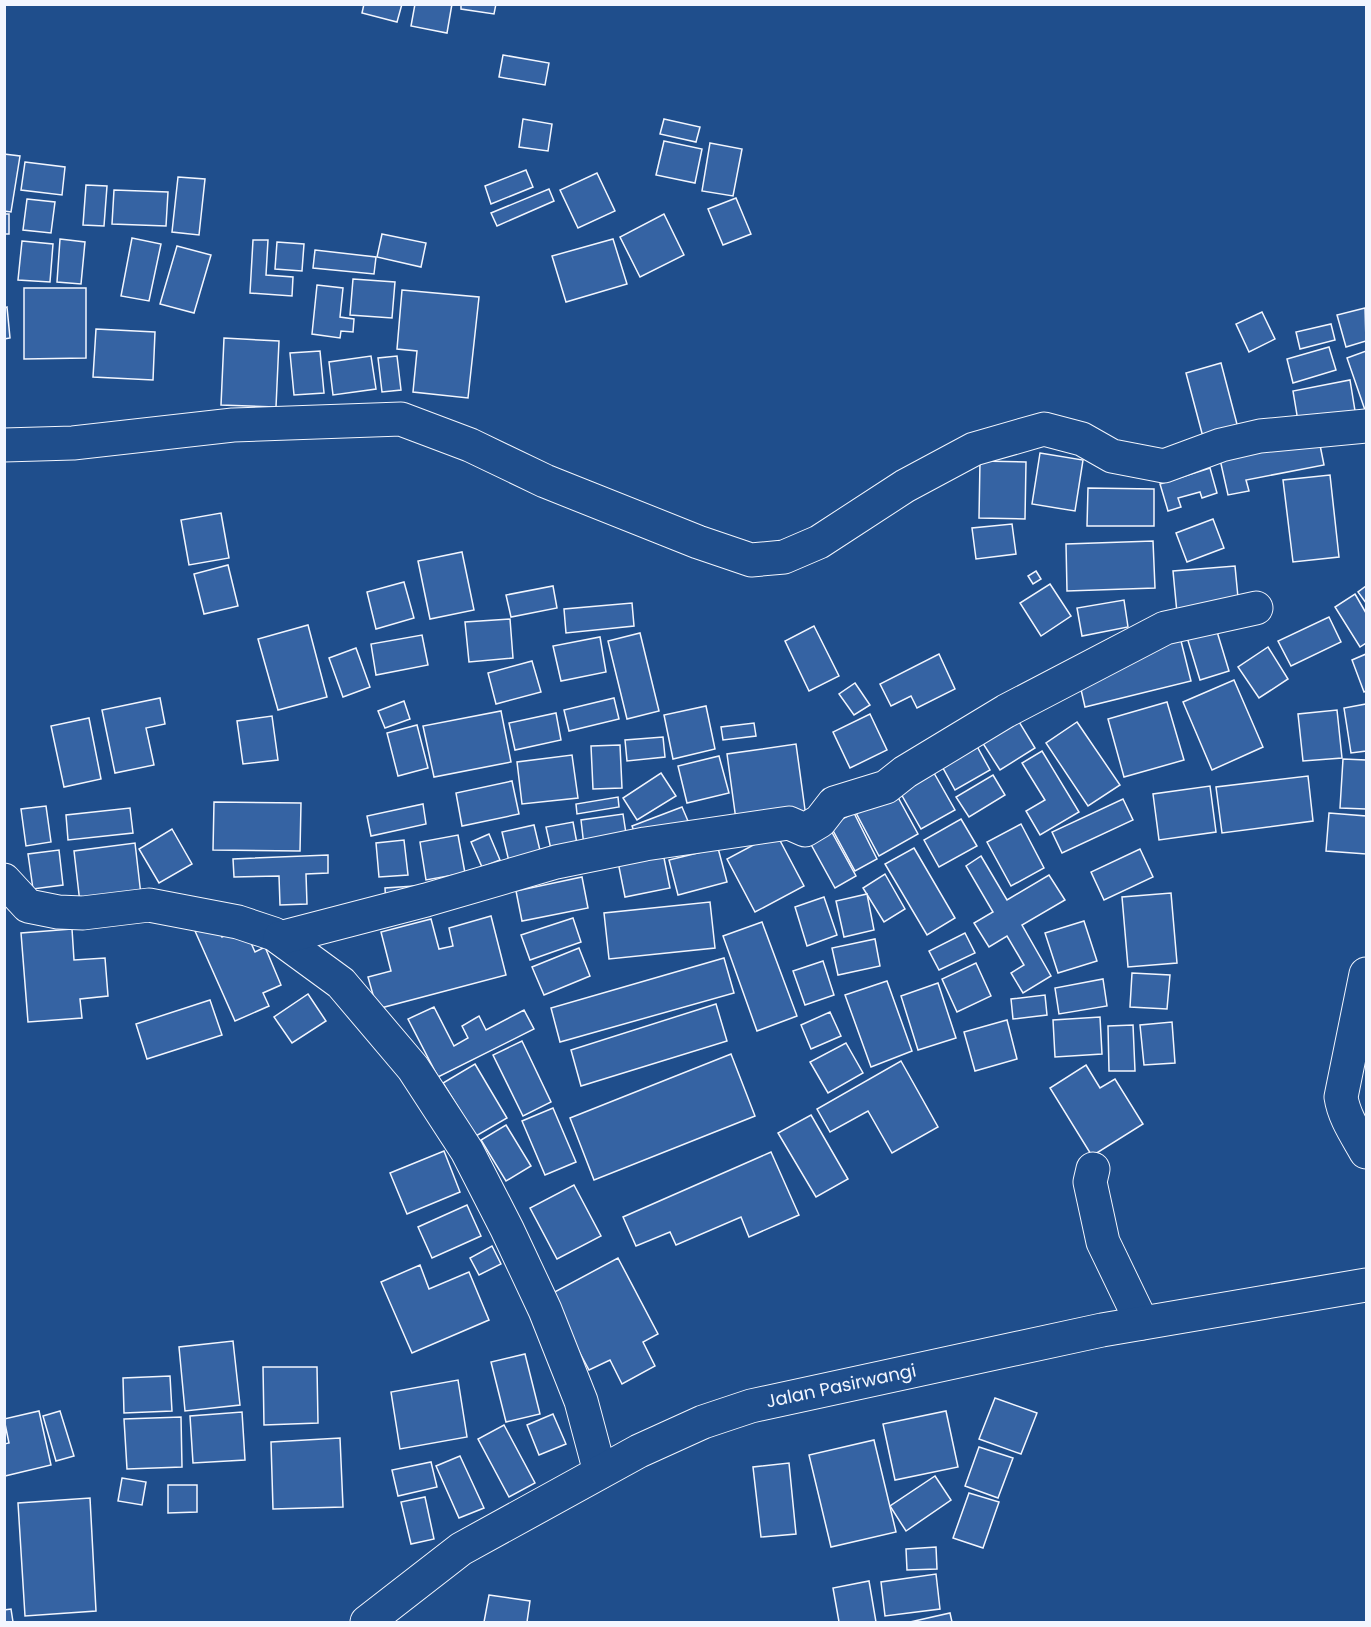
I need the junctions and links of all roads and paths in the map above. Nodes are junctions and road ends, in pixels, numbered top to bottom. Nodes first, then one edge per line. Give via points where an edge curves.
1 (1366, 426) edge
2 (4, 445) edge
3 (1256, 608) dead end
4 (4, 880) edge
5 (16, 904) edge
6 (280, 938) junction
7 (1366, 974) edge
8 (1366, 1152) edge
9 (1093, 1169) dead end
10 (1366, 1285) edge
11 (1142, 1323) junction
12 (600, 1472) junction
13 (367, 1623) edge

1 - 2 street via 1260,436 1164,466 1112,456 1082,439 1044,429 974,448 905,486 819,542 784,557 751,560 545,481 470,445 400,419 233,425 73,443
3 - 6 street via 1165,628 1006,711 886,787 834,803 820,821 805,830 789,824 645,844 556,862
4 - 5 street
5 - 6 street via 83,913 149,905 238,922
6 - 12 street via 341,983 413,1068 467,1151 545,1310 581,1401
7 - 8 street via 1341,1096 1342,1108
9 - 11 street via 1090,1182 1103,1242
10 - 11 street, Jalan Pasirwangi
11 - 12 street, Jalan Pasirwangi via 751,1406 703,1422
12 - 13 street, Jalan Pasirwangi via 461,1549

